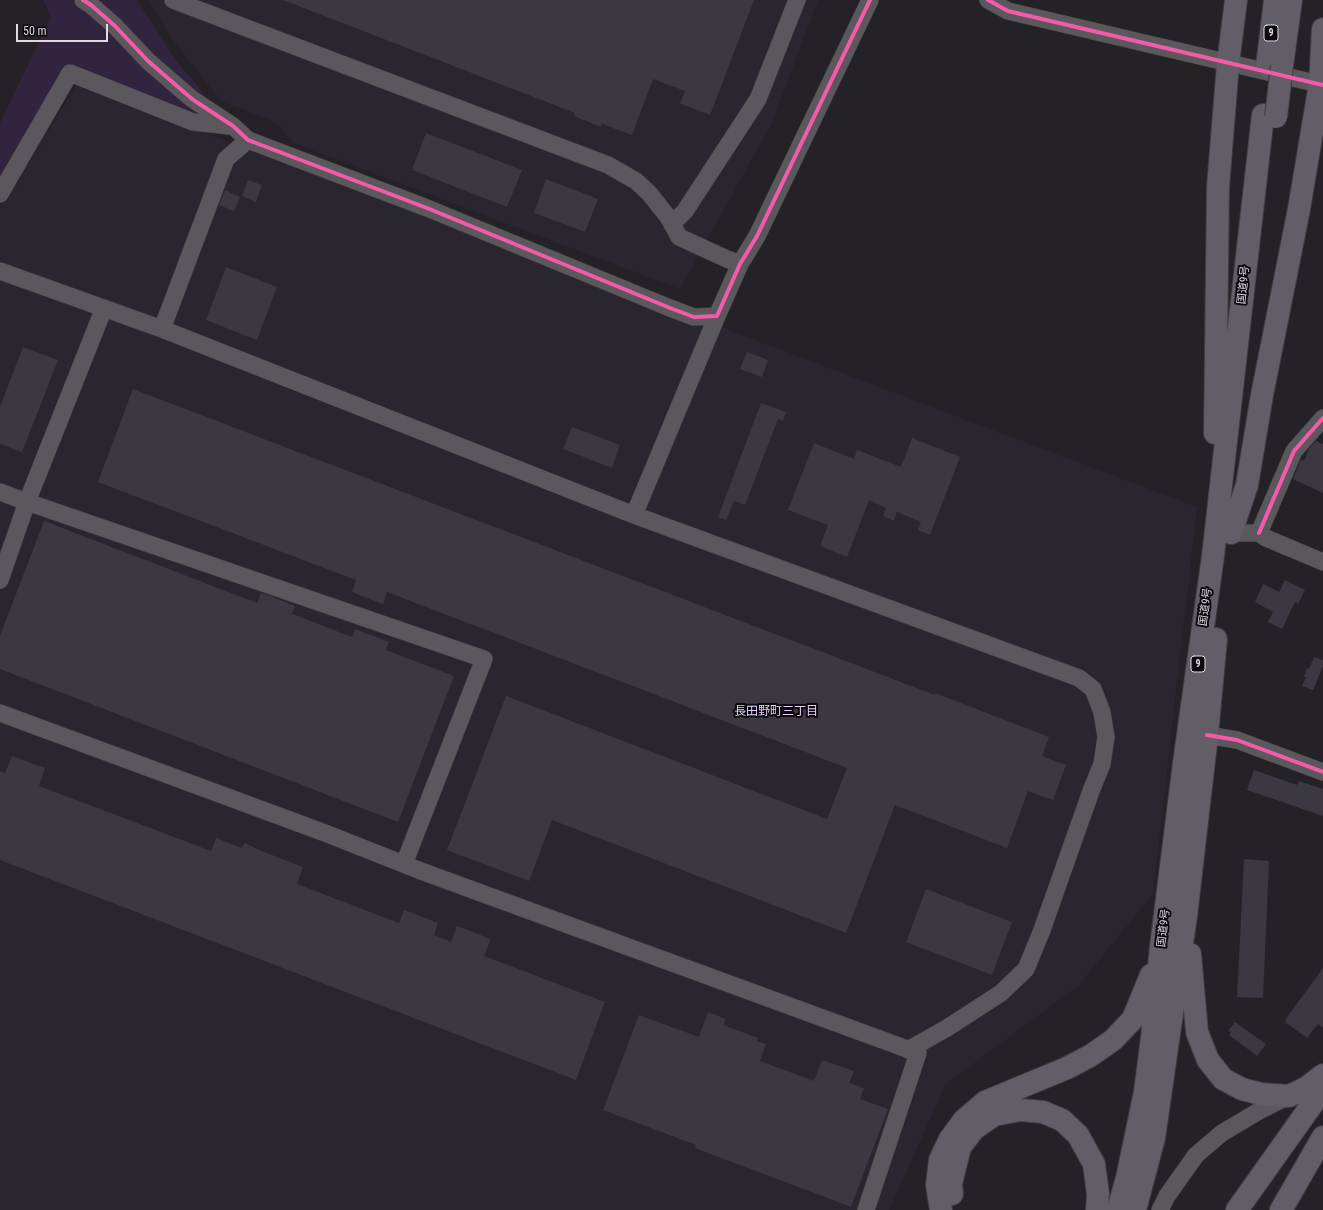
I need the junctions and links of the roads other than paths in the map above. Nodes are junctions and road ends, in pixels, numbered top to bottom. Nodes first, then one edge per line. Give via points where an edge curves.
1 (82, 0) edge
2 (173, 0) edge
3 (797, 0) edge
4 (870, 0) edge
5 (988, 0) edge
6 (1236, 0) edge
7 (1275, 0) edge
8 (1291, 0) edge
9 (1323, 29) edge
10 (1228, 64) junction
11 (1275, 66) junction
12 (1322, 84) edge
13 (1269, 116) junction
14 (233, 126) junction
15 (248, 140) junction
16 (0, 194) edge
17 (672, 224) junction
18 (740, 264) junction
19 (0, 271) edge
20 (104, 308) junction
21 (717, 316) junction
22 (162, 329) junction
23 (1323, 418) edge
24 (0, 492) edge
25 (27, 502) junction
26 (634, 515) junction
27 (1231, 533) junction
28 (1259, 533) junction
29 (1213, 556) junction
30 (1323, 562) edge
31 (0, 580) edge
32 (0, 713) edge
33 (1207, 735) junction
34 (1323, 772) edge
35 (404, 864) junction
36 (1186, 916) junction
37 (1161, 946) junction
38 (908, 1050) junction
39 (1323, 1075) edge
40 (1323, 1089) edge
41 (1289, 1096) junction
42 (1323, 1114) edge
43 (1323, 1137) edge
44 (866, 1210) edge
45 (941, 1210) edge
46 (956, 1210) edge
47 (1097, 1210) edge
48 (1118, 1210) edge
49 (1135, 1210) edge
50 (1160, 1210) edge
51 (1237, 1210) edge
52 (1252, 1210) edge
53 (1281, 1210) edge

1 - 14 street via 115,26 148,61 192,99
2 - 17 street via 608,165 636,181 649,193
3 - 17 street via 758,99 685,211
4 - 18 street via 757,236
5 - 10 street via 1008,12
6 - 10 highway
7 - 11 highway, 国道9号 / 9
8 - 11 highway, 国道9号 / 9
9 - 12 highway
10 - 12 street
10 - 29 highway via 1218,187
11 - 13 highway, 国道9号 / 9
12 - 27 highway via 1247,485
13 - 27 highway, 国道9号 / 9
13 - 29 highway, 国道9号 / 9
14 - 15 street
14 - 16 street via 193,122 70,74
15 - 21 street via 427,208 670,308 694,317
15 - 22 street via 226,159
17 - 18 street via 679,237
18 - 21 street
19 - 20 street
20 - 22 street
20 - 25 street
21 - 26 street
22 - 26 street
23 - 28 street via 1294,451
24 - 25 street
25 - 31 street
25 - 35 street via 484,659
26 - 38 street via 1079,678 1093,689 1102,712 1106,737 1102,764 1026,969 1001,993
27 - 28 street
27 - 33 highway, 国道9号 / 9 via 1215,646
28 - 30 street
29 - 37 highway, 国道9号 / 9
32 - 35 street
33 - 34 street via 1237,740
33 - 36 highway, 国道9号 / 9
35 - 38 street
36 - 41 highway via 1197,1032 1208,1060 1223,1079 1242,1089 1261,1094
36 - 49 highway, 国道9号 / 9 via 1154,1138
37 - 45 highway via 1133,1019 1114,1040 1066,1068 985,1102 964,1120 950,1139 940,1160 937,1185
37 - 48 highway, 国道9号 / 9 via 1145,1092
38 - 44 street via 918,1053
39 - 41 highway via 1306,1088
40 - 51 highway
41 - 50 street via 1222,1133 1196,1155
42 - 52 highway via 1310,1128
43 - 53 highway
46 - 47 highway via 950,1184 960,1147 974,1129 994,1115 1020,1110 1043,1112 1062,1120 1078,1135 1094,1164 1098,1194

